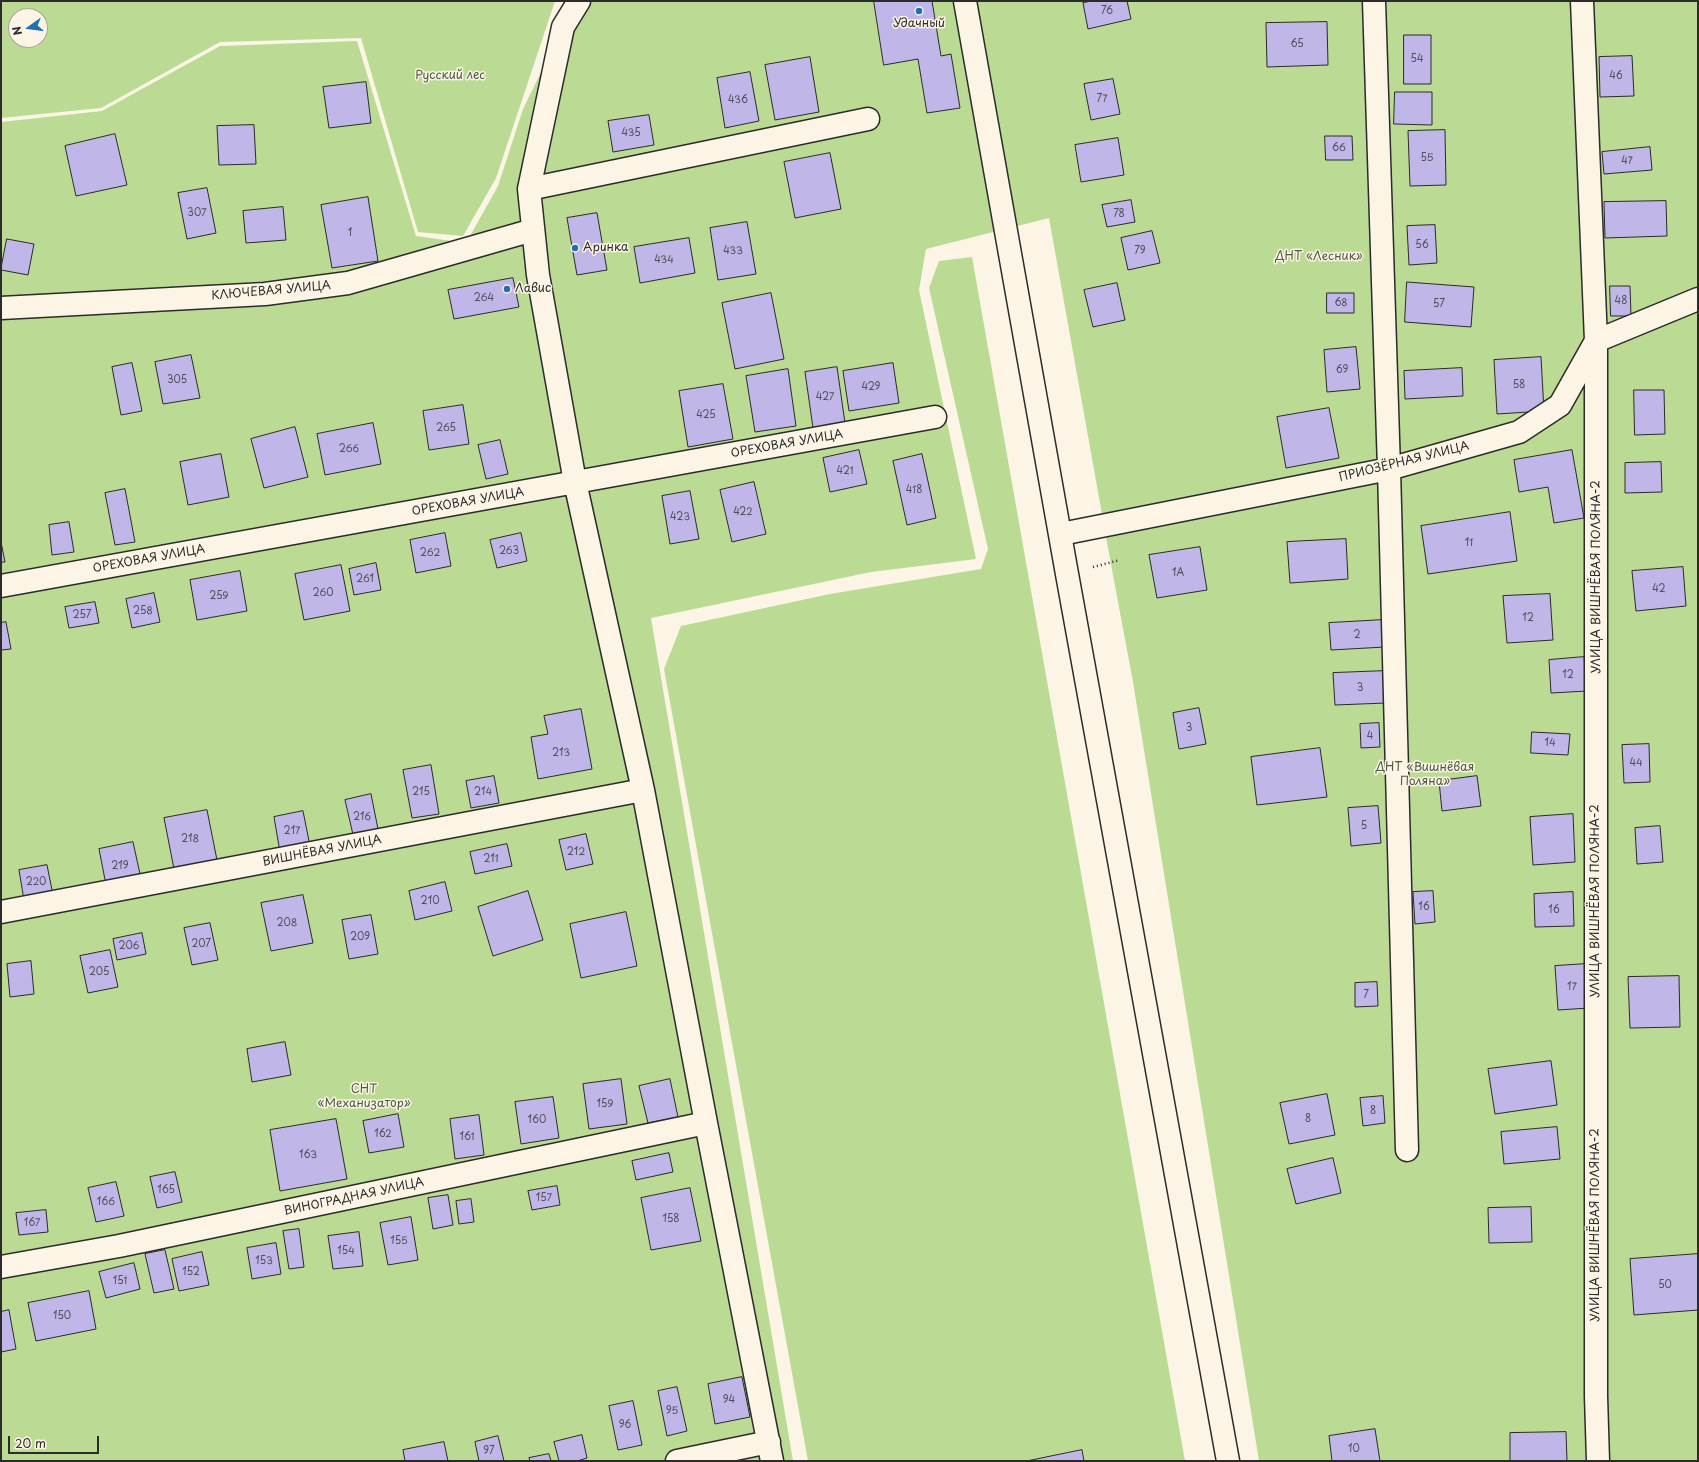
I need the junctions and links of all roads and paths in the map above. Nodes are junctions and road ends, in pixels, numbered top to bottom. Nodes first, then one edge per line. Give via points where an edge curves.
1 (579, 1) edge
2 (965, 1) edge
3 (1374, 1) edge
4 (1582, 1) edge
5 (868, 119) dead end
6 (529, 189) junction
7 (533, 230) junction
8 (1698, 299) edge
9 (1, 308) edge
10 (1596, 341) junction
11 (935, 417) dead end
12 (1389, 469) junction
13 (575, 482) junction
14 (1061, 534) junction
15 (1, 586) edge
16 (643, 790) junction
17 (1, 912) edge
18 (706, 1123) junction
19 (1407, 1150) dead end
20 (1, 1267) edge
21 (771, 1452) edge
22 (677, 1461) edge
23 (1228, 1461) edge
24 (1598, 1461) edge

1 - 6 street via 563,28
2 - 14 street
3 - 12 street
4 - 10 street, УЛИЦА ВИШНЁВАЯ ПОЛЯНА-2
5 - 6 street
6 - 7 street
7 - 9 street, КЛЮЧЕВАЯ УЛИЦА via 348,283 265,294
7 - 13 street via 538,275
8 - 10 street
10 - 12 street, ПРИОЗЁРНАЯ УЛИЦА via 1560,405 1519,432
10 - 24 street, УЛИЦА ВИШНЁВАЯ ПОЛЯНА-2
11 - 13 street, ОРЕХОВАЯ УЛИЦА
12 - 14 street, ПРИОЗЁРНАЯ УЛИЦА
12 - 19 street
13 - 15 street, ОРЕХОВАЯ УЛИЦА
13 - 16 street
14 - 23 street
16 - 17 street, ВИШНЁВАЯ УЛИЦА
16 - 18 street
18 - 20 street, ВИНОГРАДНАЯ УЛИЦА via 135,1243
18 - 21 street
21 - 22 street

